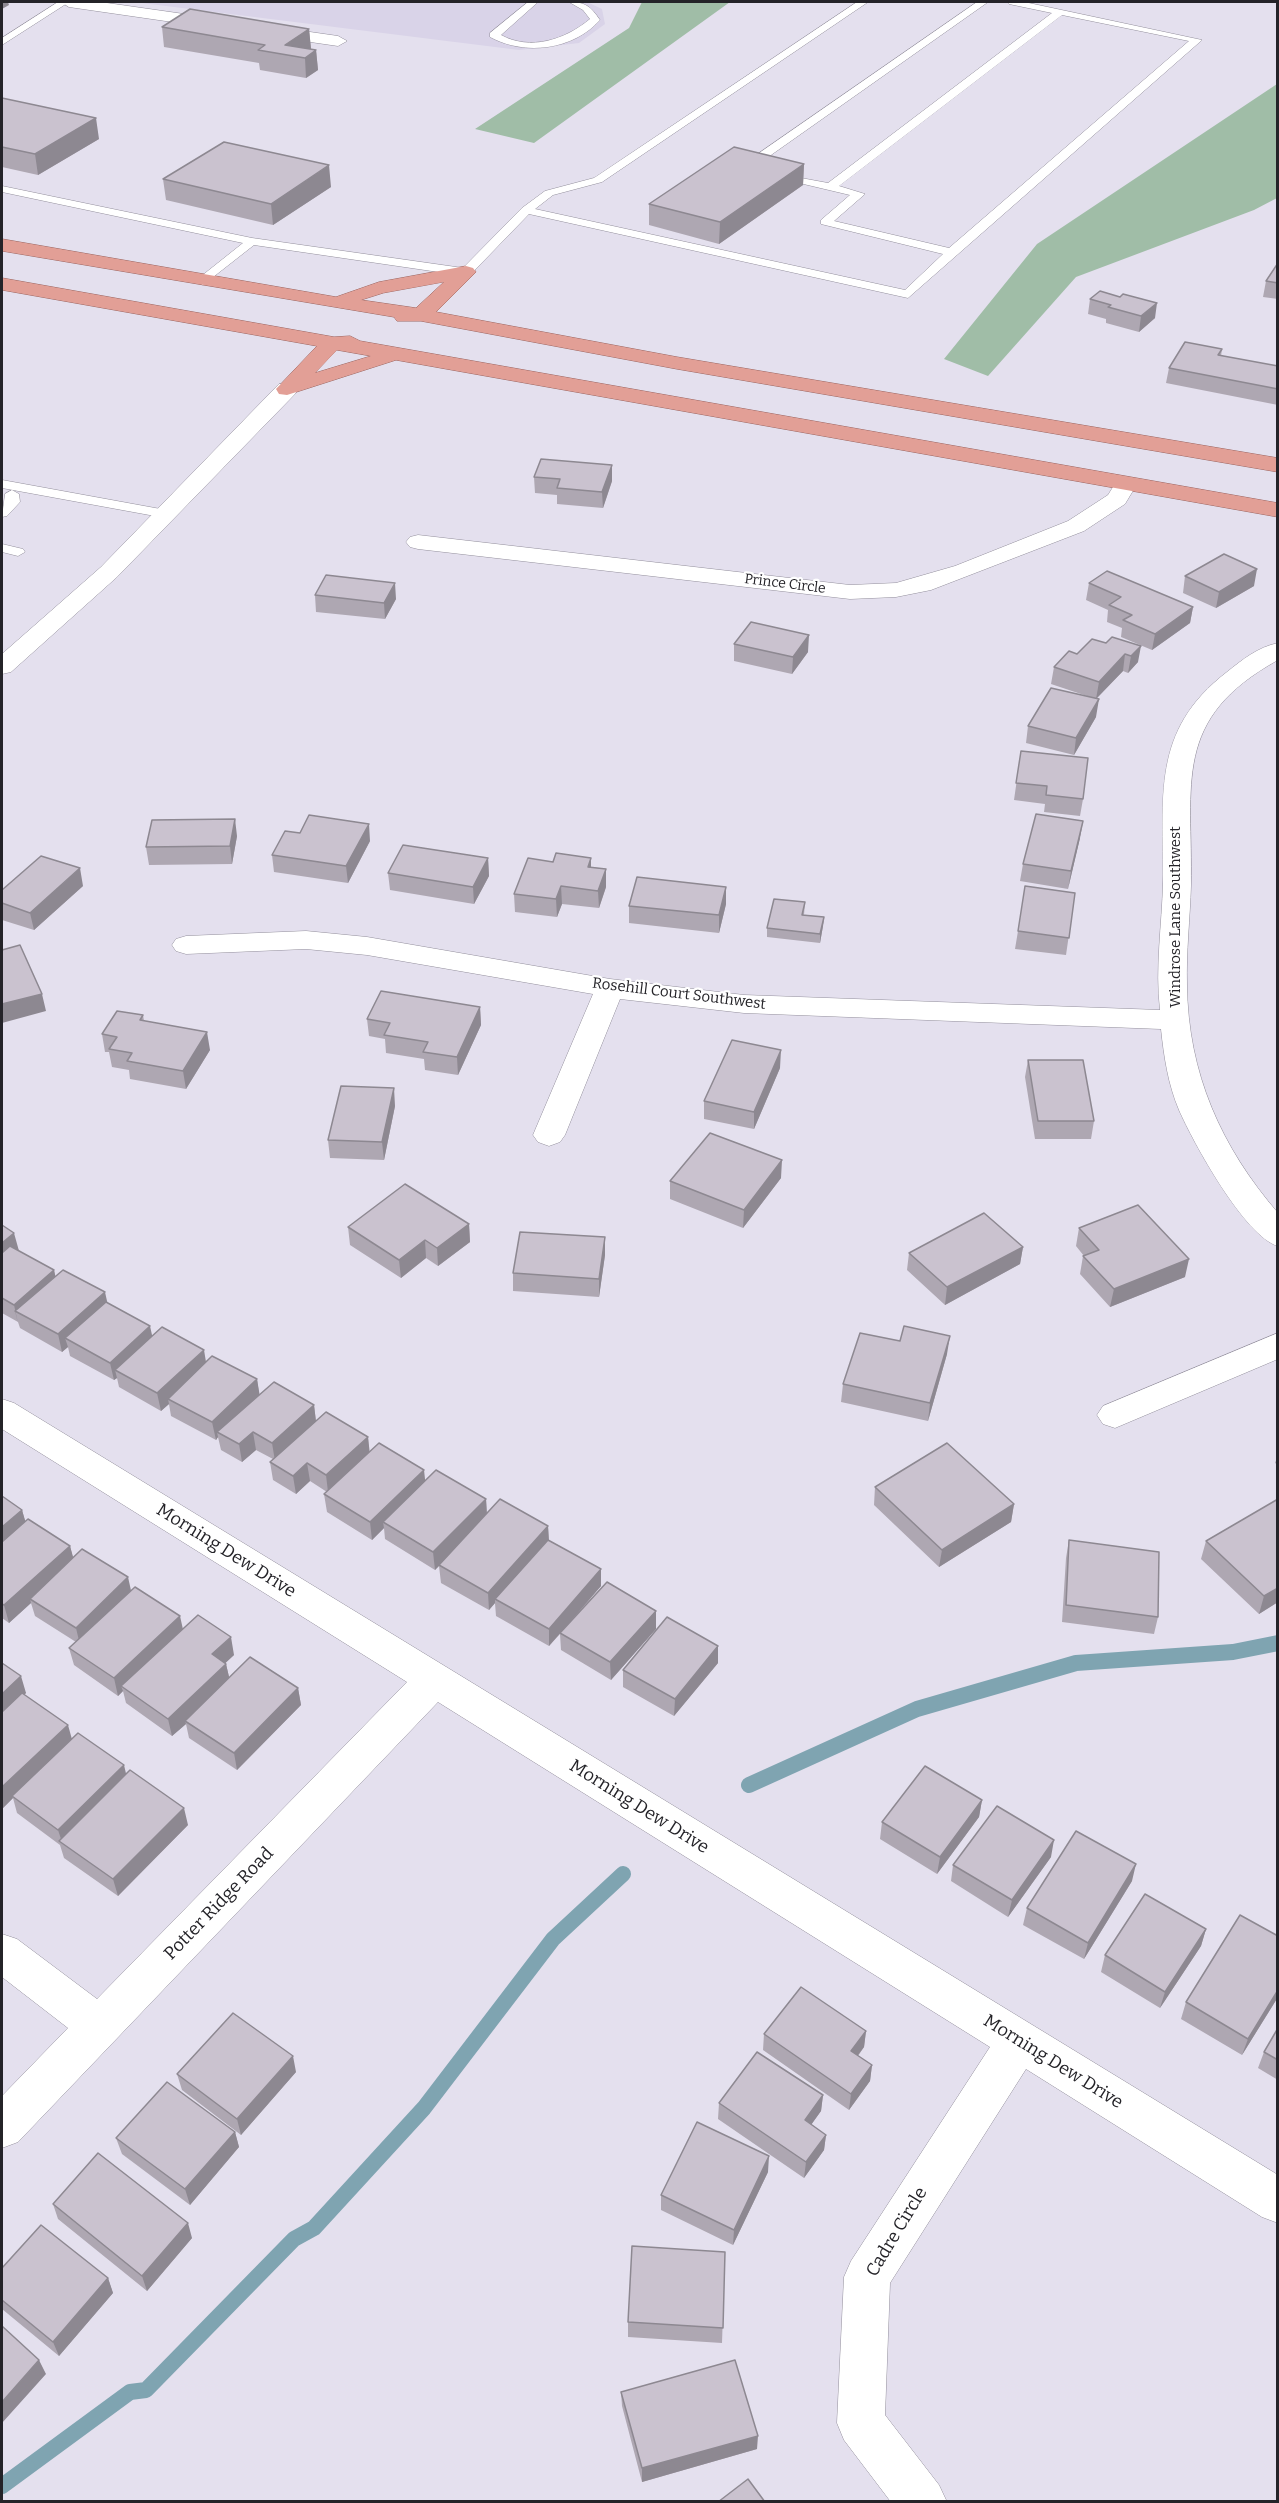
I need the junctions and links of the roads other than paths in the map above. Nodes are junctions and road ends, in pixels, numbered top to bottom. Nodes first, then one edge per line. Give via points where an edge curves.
1 (64, 2) edge
2 (69, 2) edge
3 (533, 2) edge
4 (574, 2) edge
5 (863, 2) edge
6 (982, 2) edge
7 (1013, 2) edge
8 (1060, 12) junction
9 (338, 41) dead end
10 (2, 42) edge
11 (830, 187) junction
12 (2, 189) edge
13 (526, 210) junction
14 (252, 241) junction
15 (7, 248) edge
16 (951, 252) junction
17 (466, 272) junction
18 (203, 281) junction
19 (2, 284) edge
20 (63, 295) junction
21 (330, 302) junction
22 (421, 315) junction
23 (332, 343) junction
24 (396, 355) junction
25 (677, 363) junction
26 (287, 389) junction
27 (1124, 441) junction
28 (886, 442) junction
29 (1278, 465) edge
30 (1126, 484) junction
31 (8, 487) edge
32 (1278, 510) edge
33 (2, 513) edge
34 (166, 514) junction
35 (418, 542) dead end
36 (2, 548) edge
37 (18, 552) dead end
38 (1278, 650) edge
39 (2, 667) edge
40 (186, 945) dead end
41 (610, 988) junction
42 (1175, 1020) junction
43 (549, 1135) dead end
44 (1278, 1235) edge
45 (1278, 1345) edge
46 (2, 1412) edge
47 (1116, 1415) dead end
48 (434, 1680) junction
49 (2, 1953) edge
50 (101, 2027) junction
51 (1019, 2041) junction
52 (2, 2127) edge
53 (1278, 2201) edge
54 (922, 2502) edge

1 - 10 lane
2 - 9 street
3 - 4 lane via 494,35 502,41 532,45 566,40 595,20 587,8
5 - 13 lane via 598,180 549,193
6 - 11 lane via 746,167
7 - 8 lane
8 - 11 lane
8 - 16 lane via 1197,40
11 - 16 lane via 859,194 825,222
12 - 14 lane
13 - 16 lane via 908,294
13 - 17 lane
14 - 17 lane
14 - 18 lane
15 - 18 highway
17 - 21 highway via 379,288
17 - 22 highway
18 - 21 highway
19 - 20 highway
20 - 22 highway via 110,287 342,320
20 - 23 highway
21 - 22 highway
22 - 25 highway
23 - 24 highway
23 - 25 highway via 421,337 456,339 650,373
23 - 26 highway
24 - 26 highway
24 - 28 highway
25 - 27 highway
26 - 34 street
27 - 28 highway via 1118,454 1079,458 918,431
27 - 29 highway
28 - 30 highway
30 - 32 highway
30 - 35 street, Prince Circle via 1117,498 1076,526 963,572 896,590 850,592
31 - 33 lane via 13,502
31 - 34 lane
34 - 39 street via 109,572
36 - 37 lane
38 - 42 street, Windrose Lane Southwest via 1222,688 1197,717 1183,746 1176,790 1172,986
40 - 41 street, Rosehill Court Southwest via 306,940 367,946
41 - 42 street, Rosehill Court Southwest via 744,1004
41 - 43 street
42 - 44 street, Windrose Lane Southwest via 1180,1063 1196,1110 1238,1188
45 - 47 street
46 - 48 street, Morning Dew Drive
48 - 50 street, Potter Ridge Road
48 - 51 street, Morning Dew Drive
49 - 50 street
50 - 52 street, Potter Ridge Road
51 - 53 street, Morning Dew Drive
51 - 54 street, Cadre Circle via 867,2277 861,2423

